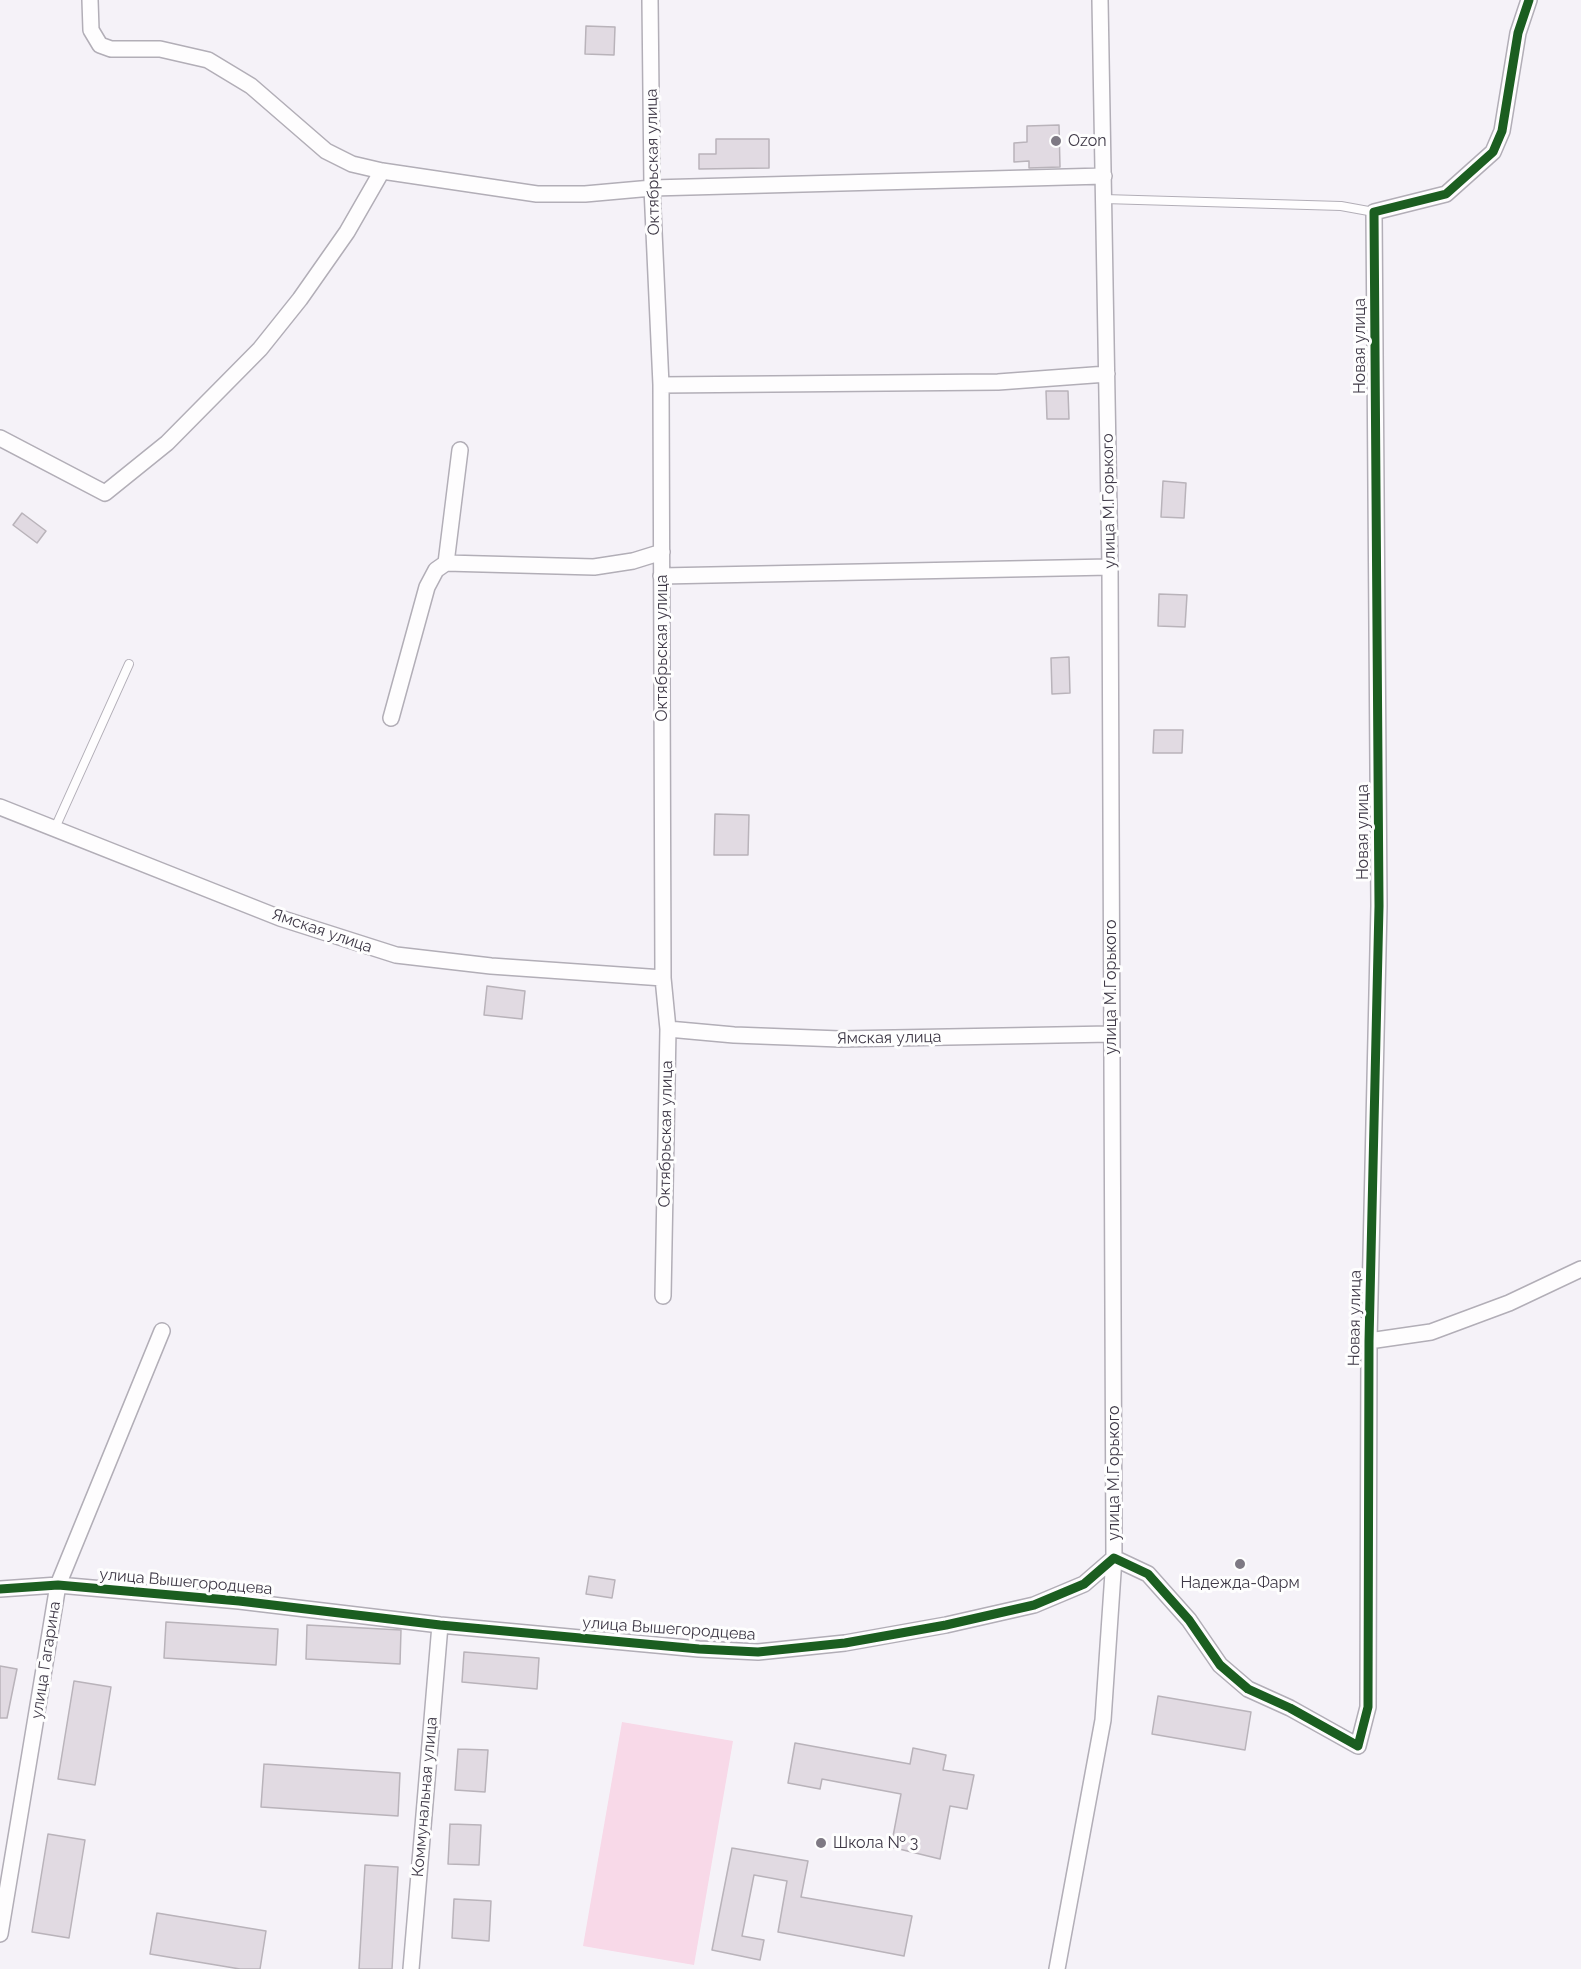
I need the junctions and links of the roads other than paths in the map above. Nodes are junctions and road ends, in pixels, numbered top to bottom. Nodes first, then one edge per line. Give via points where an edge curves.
1 (90, 0) edge
2 (650, 0) edge
3 (1100, 0) edge
4 (1529, 0) edge
5 (382, 171) junction
6 (1104, 176) junction
7 (652, 188) junction
8 (1104, 199) junction
9 (1374, 212) junction
10 (1107, 374) junction
11 (662, 384) junction
12 (0, 438) edge
13 (460, 450) dead end
14 (662, 552) junction
15 (446, 563) junction
16 (1110, 567) junction
17 (662, 576) junction
18 (129, 664) dead end
19 (391, 717) dead end
20 (0, 807) edge
21 (55, 828) junction
22 (663, 978) junction
23 (668, 1029) junction
24 (1111, 1034) junction
25 (1581, 1269) edge
26 (663, 1296) dead end
27 (162, 1331) dead end
28 (1369, 1341) junction
29 (1114, 1558) junction
30 (58, 1585) junction
31 (0, 1589) edge
32 (440, 1625) junction
33 (0, 1935) edge
34 (411, 1969) edge
35 (1057, 1969) edge

1 - 5 street via 91,30 100,45 111,49 160,49 208,60 251,86 326,152 352,164
2 - 7 street, Октябрьская улица
3 - 6 street, улица М.Горького
4 - 9 street via 1518,33 1502,131 1493,152 1446,194
5 - 7 street via 537,194 585,195
5 - 12 street via 340,241 260,349 167,443 105,493
6 - 7 street
6 - 8 street, улица М.Горького
7 - 11 street, Октябрьская улица
8 - 9 lane via 1341,206
8 - 10 street, улица М.Горького
9 - 28 street, Новая улица via 1379,906
10 - 11 street via 986,383
10 - 16 street, улица М.Горького
11 - 14 street, Октябрьская улица
13 - 15 street
14 - 15 street via 594,567
14 - 17 street, Октябрьская улица
15 - 19 street via 436,570 428,586
16 - 17 street
16 - 24 street, улица М.Горького
17 - 22 street, Октябрьская улица
18 - 21 lane
20 - 21 street, Ямская улица
21 - 22 street, Ямская улица via 280,918 396,955
22 - 23 street, Октябрьская улица
23 - 24 street, Ямская улица via 840,1039
23 - 26 street, Октябрьская улица
24 - 29 street, улица М.Горького
25 - 28 street via 1509,1303 1431,1332
27 - 30 street, улица Гагарина
28 - 29 street, Новая улица via 1368,1707 1358,1746 1248,1689 1220,1665 1190,1620 1148,1574
29 - 32 street, улица Вышегородцева via 1084,1584 1035,1605 845,1643 758,1652
29 - 35 street, улица М.Горького via 1103,1720
30 - 31 street, улица Вышегородцева
30 - 32 street, улица Вышегородцева
30 - 33 street, улица Гагарина
32 - 34 street, Коммунальная улица

